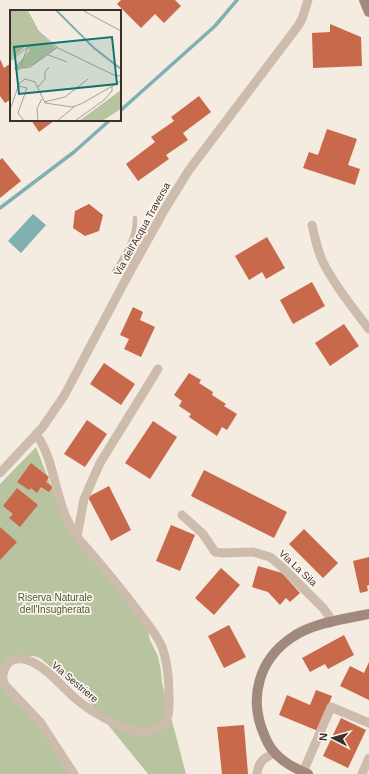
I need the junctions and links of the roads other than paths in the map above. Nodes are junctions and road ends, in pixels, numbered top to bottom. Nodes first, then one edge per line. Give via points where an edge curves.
1 (308, 0) edge
2 (364, 0) edge
3 (369, 12) edge
4 (135, 218) dead end
5 (312, 225) dead end
6 (130, 243) junction
7 (143, 249) junction
8 (114, 272) dead end
9 (369, 329) edge
10 (158, 369) dead end
11 (36, 434) junction
12 (0, 473) edge
13 (182, 515) dead end
14 (77, 537) junction
15 (369, 614) edge
16 (330, 623) junction
17 (369, 723) edge
18 (274, 753) junction
19 (369, 758) edge
20 (302, 772) edge
21 (74, 774) edge
22 (257, 774) edge
23 (362, 774) edge

1 - 7 street, Via dell'Acqua Traversa via 298,26 189,170
2 - 3 street
4 - 6 lane
5 - 9 street via 327,269
6 - 7 lane
6 - 8 lane
7 - 11 street, Via dell'Acqua Traversa via 71,384
10 - 14 street via 97,469 84,499
11 - 12 street, Via dell'Acqua Traversa
11 - 14 street, Via Sestriere via 49,457 63,512
13 - 16 street, Via La Sila via 203,534 215,552 253,552 264,554 275,561 323,608 329,616
14 - 21 street, Via Sestriere via 116,582 158,638 168,670 169,708 166,721 160,728 135,731 80,703 36,664 22,658 10,661 3,674 5,685 40,722
15 - 16 street
16 - 18 street via 305,630 290,638 270,658 260,674 257,690 258,717 268,745
17 - 20 street via 331,707
18 - 20 street
18 - 22 street via 261,761
19 - 23 street

